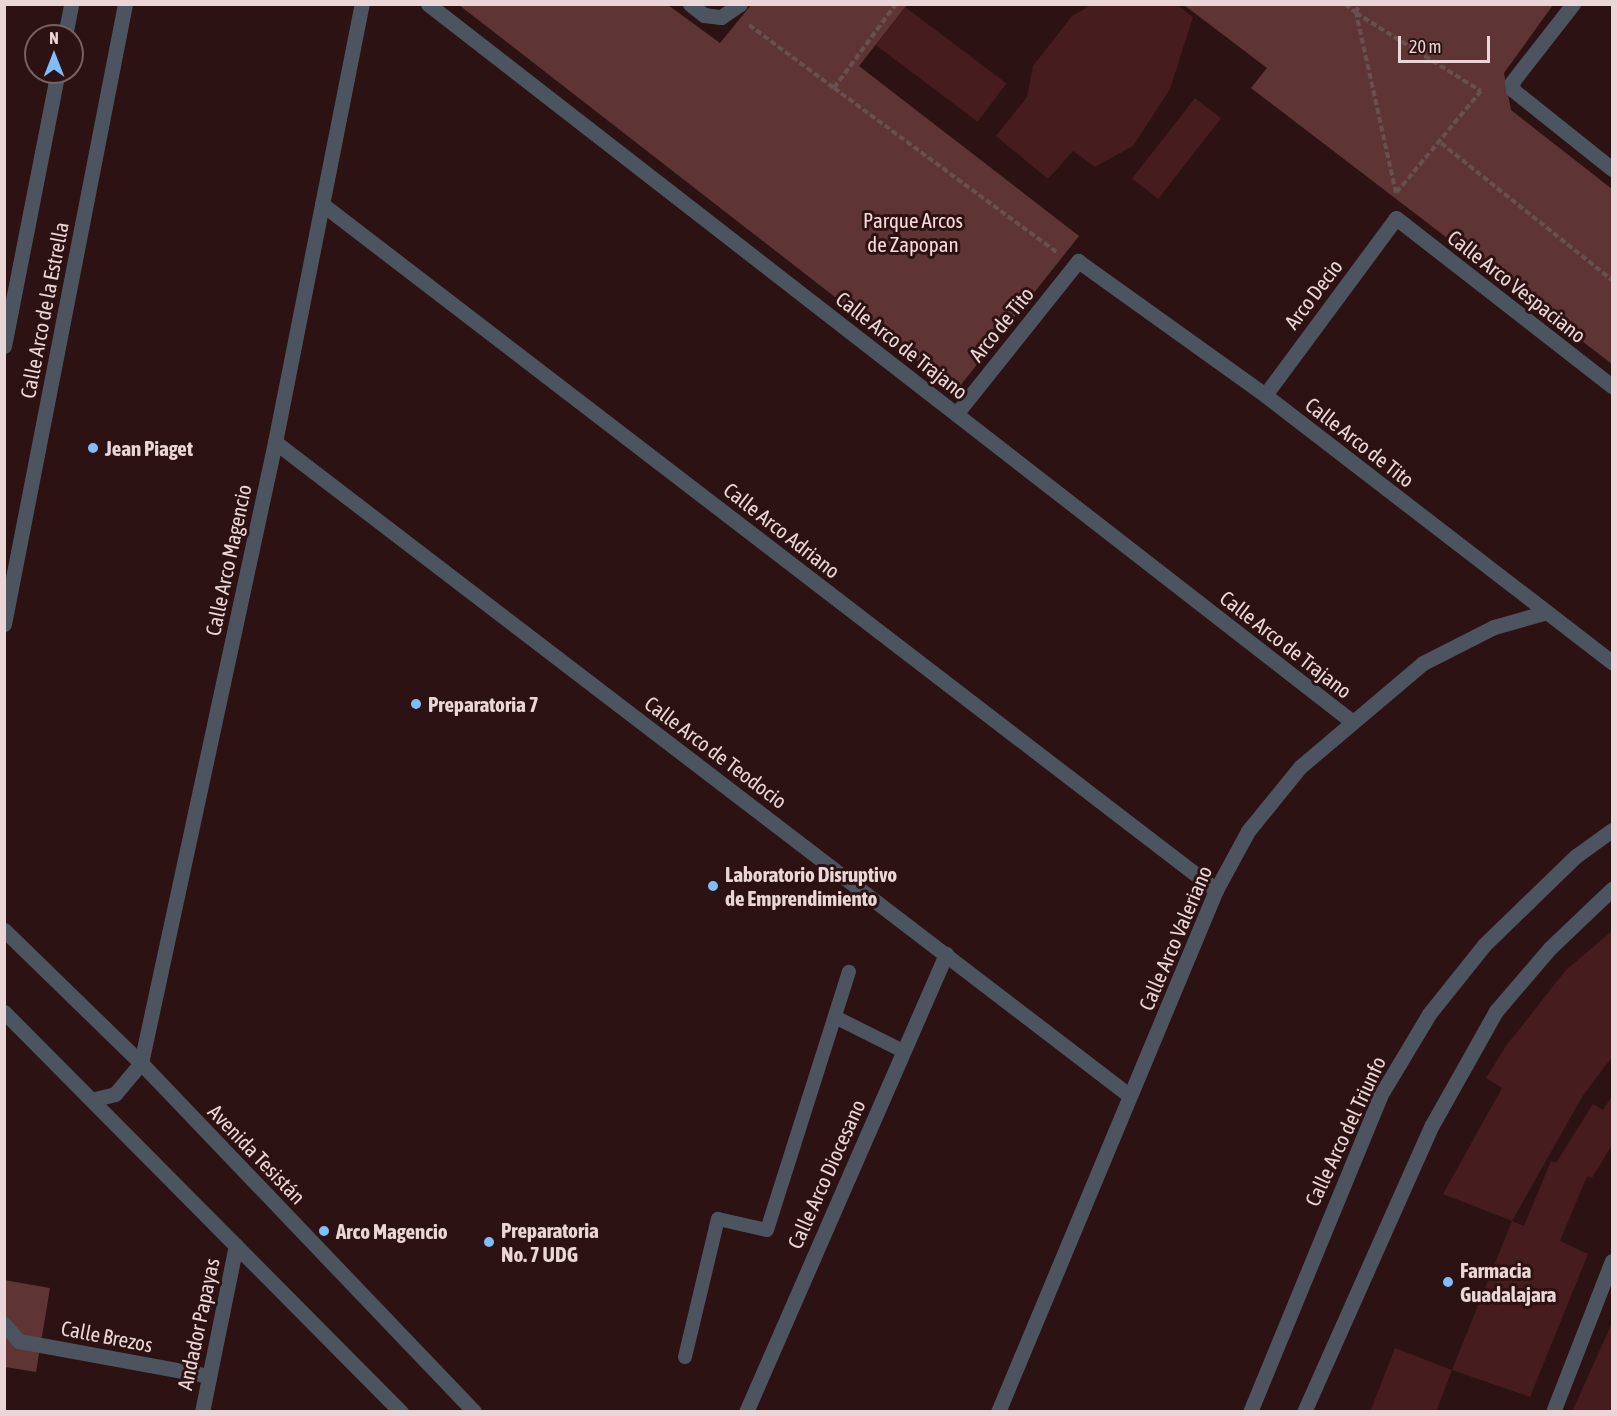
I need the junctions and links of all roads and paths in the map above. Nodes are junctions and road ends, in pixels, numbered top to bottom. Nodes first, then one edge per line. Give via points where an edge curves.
1 (71, 4) edge
2 (125, 4) edge
3 (362, 4) edge
4 (428, 4) edge
5 (690, 4) edge
6 (896, 4) edge
7 (1346, 4) edge
8 (1359, 4) edge
9 (1573, 4) edge
10 (736, 9) edge
11 (1356, 13) junction
12 (67, 24) edge
13 (56, 84) edge
14 (834, 88) junction
15 (1441, 143) junction
16 (1612, 169) edge
17 (322, 204) junction
18 (1396, 218) joint
19 (1076, 263) junction
20 (1612, 280) edge
21 (4, 346) edge
22 (1612, 386) edge
23 (1265, 394) junction
24 (956, 414) junction
25 (275, 442) junction
26 (1547, 612) junction
27 (4, 624) edge
28 (1612, 662) edge
29 (1350, 720) junction
30 (1612, 830) edge
31 (1612, 889) edge
32 (1216, 890) junction
33 (4, 930) edge
34 (946, 954) junction
35 (849, 972) dead end
36 (4, 1012) edge
37 (835, 1017) junction
38 (903, 1052) junction
39 (141, 1063) junction
40 (1131, 1096) junction
41 (95, 1099) junction
42 (236, 1245) junction
43 (1612, 1261) edge
44 (4, 1324) edge
45 (685, 1357) dead end
46 (209, 1376) junction
47 (202, 1412) edge
48 (401, 1412) edge
49 (474, 1412) edge
50 (746, 1412) edge
51 (998, 1412) edge
52 (1250, 1412) edge
53 (1304, 1412) edge
54 (1553, 1412) edge

1 - 12 street
2 - 27 street, Calle Arco de la Estrella
3 - 17 street, Calle Arco Magencio
4 - 24 street, Calle Arco de Trajano
5 - 10 street via 704,15
6 - 14 path
7 - 11 path
8 - 11 path
9 - 16 street via 1512,82 1513,90
10 - 14 path
11 - 15 path via 1481,91
11 - 15 path via 1396,193
13 - 21 street, Calle Arco de la Estrella
14 - 19 path
15 - 20 path
17 - 25 street, Calle Arco Magencio
17 - 32 street, Calle Arco Adriano
18 - 22 street, Calle Arco Vespaciano
18 - 23 street, Arco Decio
19 - 23 street, Calle Arco de Tito
19 - 24 street, Arco de Tito
23 - 26 street, Calle Arco de Tito
24 - 29 street, Calle Arco de Trajano
25 - 34 street, Calle Arco de Teodocio
25 - 39 street, Calle Arco Magencio
26 - 28 street, Calle Arco de Tito
26 - 29 street, Calle Arco Valeriano via 1494,627 1423,663
29 - 32 street, Calle Arco Valeriano via 1300,767 1248,831
30 - 52 street, Calle Arco del Triunfo via 1576,856 1484,945 1429,1014 1376,1107
31 - 53 street via 1550,948 1496,1011 1432,1125
32 - 40 street, Calle Arco Valeriano
33 - 39 street, Avenida Tesistán
34 - 38 street, Calle Arco Diocesano
34 - 40 street, Calle Arco de Teodocio
35 - 37 lane
36 - 41 street
37 - 38 lane
37 - 45 lane via 766,1230 718,1219
38 - 50 street, Calle Arco Diocesano
39 - 41 street, Calle Arco Magencio via 115,1094
39 - 49 street, Avenida Tesistán
40 - 51 street, Calle Arco Valeriano
41 - 42 street
42 - 46 street, Andador Papayas
42 - 48 street
43 - 54 street
44 - 46 street, Calle Brezos via 19,1341
46 - 47 street, Andador Papayas

